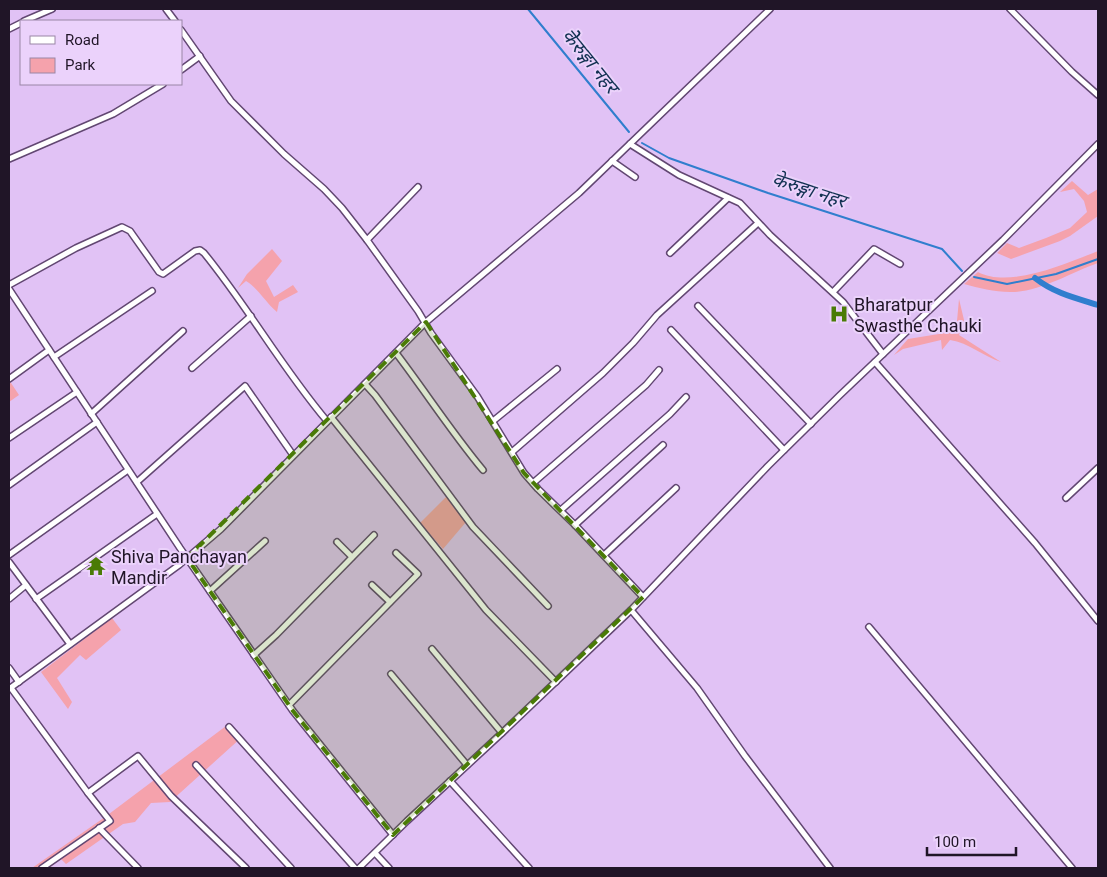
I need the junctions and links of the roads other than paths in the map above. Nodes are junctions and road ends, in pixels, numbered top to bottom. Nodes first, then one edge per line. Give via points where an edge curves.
1 (52, 9) edge
2 (166, 9) edge
3 (770, 9) edge
4 (1010, 9) edge
5 (27, 20) edge
6 (174, 20) edge
7 (182, 31) edge
8 (200, 56) junction
9 (182, 69) edge
10 (161, 85) edge
11 (1098, 95) edge
12 (630, 144) junction
13 (1098, 144) edge
14 (9, 159) edge
15 (612, 160) junction
16 (635, 177) dead end
17 (418, 187) dead end
18 (728, 198) junction
19 (758, 223) junction
20 (367, 240) junction
21 (670, 253) dead end
22 (900, 264) dead end
23 (9, 284) edge
24 (9, 289) edge
25 (152, 291) dead end
26 (833, 292) junction
27 (698, 306) dead end
28 (251, 316) junction
29 (426, 322) junction
30 (671, 330) dead end
31 (182, 331) dead end
32 (49, 350) junction
33 (396, 353) junction
34 (883, 354) junction
35 (54, 357) junction
36 (875, 362) junction
37 (192, 368) dead end
38 (557, 369) dead end
39 (659, 370) dead end
40 (9, 378) edge
41 (364, 384) junction
42 (77, 392) junction
43 (686, 397) dead end
44 (92, 414) junction
45 (329, 419) junction
46 (493, 421) junction
47 (96, 422) junction
48 (811, 424) junction
49 (9, 438) edge
50 (663, 445) dead end
51 (784, 450) junction
52 (512, 452) junction
53 (293, 455) junction
54 (1098, 468) edge
55 (128, 470) junction
56 (483, 470) dead end
57 (137, 482) junction
58 (533, 483) junction
59 (9, 485) edge
60 (676, 488) dead end
61 (1066, 498) dead end
62 (561, 510) junction
63 (158, 514) junction
64 (575, 525) junction
65 (374, 535) dead end
66 (265, 541) dead end
67 (337, 542) dead end
68 (396, 553) dead end
69 (9, 555) edge
70 (604, 555) junction
71 (352, 557) junction
72 (187, 558) junction
73 (9, 562) edge
74 (26, 585) junction
75 (372, 585) dead end
76 (210, 591) junction
77 (643, 597) junction
78 (9, 598) edge
79 (36, 599) junction
80 (390, 602) junction
81 (548, 606) dead end
82 (631, 610) junction
83 (1098, 621) edge
84 (869, 628) dead end
85 (70, 644) junction
86 (432, 649) dead end
87 (254, 655) junction
88 (9, 668) edge
89 (391, 674) dead end
90 (19, 682) junction
91 (556, 682) junction
92 (10, 688) edge
93 (289, 705) junction
94 (229, 727) dead end
95 (502, 734) junction
96 (467, 765) junction
97 (196, 766) dead end
98 (450, 781) junction
99 (88, 792) junction
100 (99, 828) junction
101 (393, 835) junction
102 (375, 853) junction
103 (42, 868) edge
104 (138, 868) edge
105 (246, 868) edge
106 (291, 868) edge
107 (355, 868) edge
108 (359, 868) edge
109 (389, 868) edge
110 (529, 868) edge
111 (830, 868) edge
112 (1072, 868) edge

1 - 5 street
2 - 6 street
3 - 12 street
4 - 11 street
7 - 8 street
8 - 9 street
8 - 20 street via 231,101 324,189
10 - 14 street via 113,114
12 - 15 street
12 - 18 street via 679,175
13 - 34 street
15 - 16 street
15 - 29 street via 579,193
17 - 20 street
18 - 19 street via 740,203
18 - 21 street
19 - 26 street
19 - 52 street via 657,315 603,373
20 - 29 street
22 - 26 street via 874,249
23 - 28 street via 122,227 130,231 163,274 196,251 204,252
24 - 32 street
25 - 35 street
26 - 34 street
27 - 48 street
28 - 37 street
28 - 45 street via 310,401
29 - 33 street
29 - 46 street via 430,333
30 - 51 street
31 - 44 street
32 - 35 street
32 - 40 street
33 - 41 street
33 - 56 street
34 - 36 street
35 - 42 street
36 - 48 street
36 - 83 street via 1035,543
38 - 46 street
39 - 58 street
41 - 45 street
41 - 81 street via 376,395 473,527
42 - 44 street
42 - 49 street
43 - 62 street
44 - 47 street
45 - 53 street
45 - 91 street via 486,610
46 - 52 street
47 - 55 street
47 - 59 street
48 - 51 street
50 - 64 street
51 - 77 street
52 - 58 street
53 - 57 street via 245,386
53 - 72 street via 221,529
54 - 61 street
55 - 57 street
55 - 69 street
57 - 63 street
58 - 62 street
60 - 70 street
62 - 64 street
63 - 72 street
63 - 79 street
64 - 70 street
65 - 71 street
66 - 76 street
67 - 71 street
68 - 80 street via 418,574
70 - 77 street
71 - 87 street
72 - 76 street
72 - 85 street
73 - 74 street
74 - 78 street
74 - 79 street
75 - 80 street
76 - 87 street
77 - 82 street
79 - 85 street
80 - 93 street
82 - 91 street
82 - 111 street via 697,688
84 - 112 street
85 - 90 street
86 - 95 street
87 - 93 street
88 - 90 street
89 - 96 street
90 - 92 street
91 - 95 street
92 - 99 street
93 - 101 street
94 - 107 street
95 - 96 street
96 - 98 street
97 - 106 street
98 - 101 street
98 - 110 street
99 - 100 street via 110,821
99 - 105 street via 138,756 170,796
100 - 103 street
100 - 104 street
101 - 102 street
102 - 108 street
102 - 109 street

